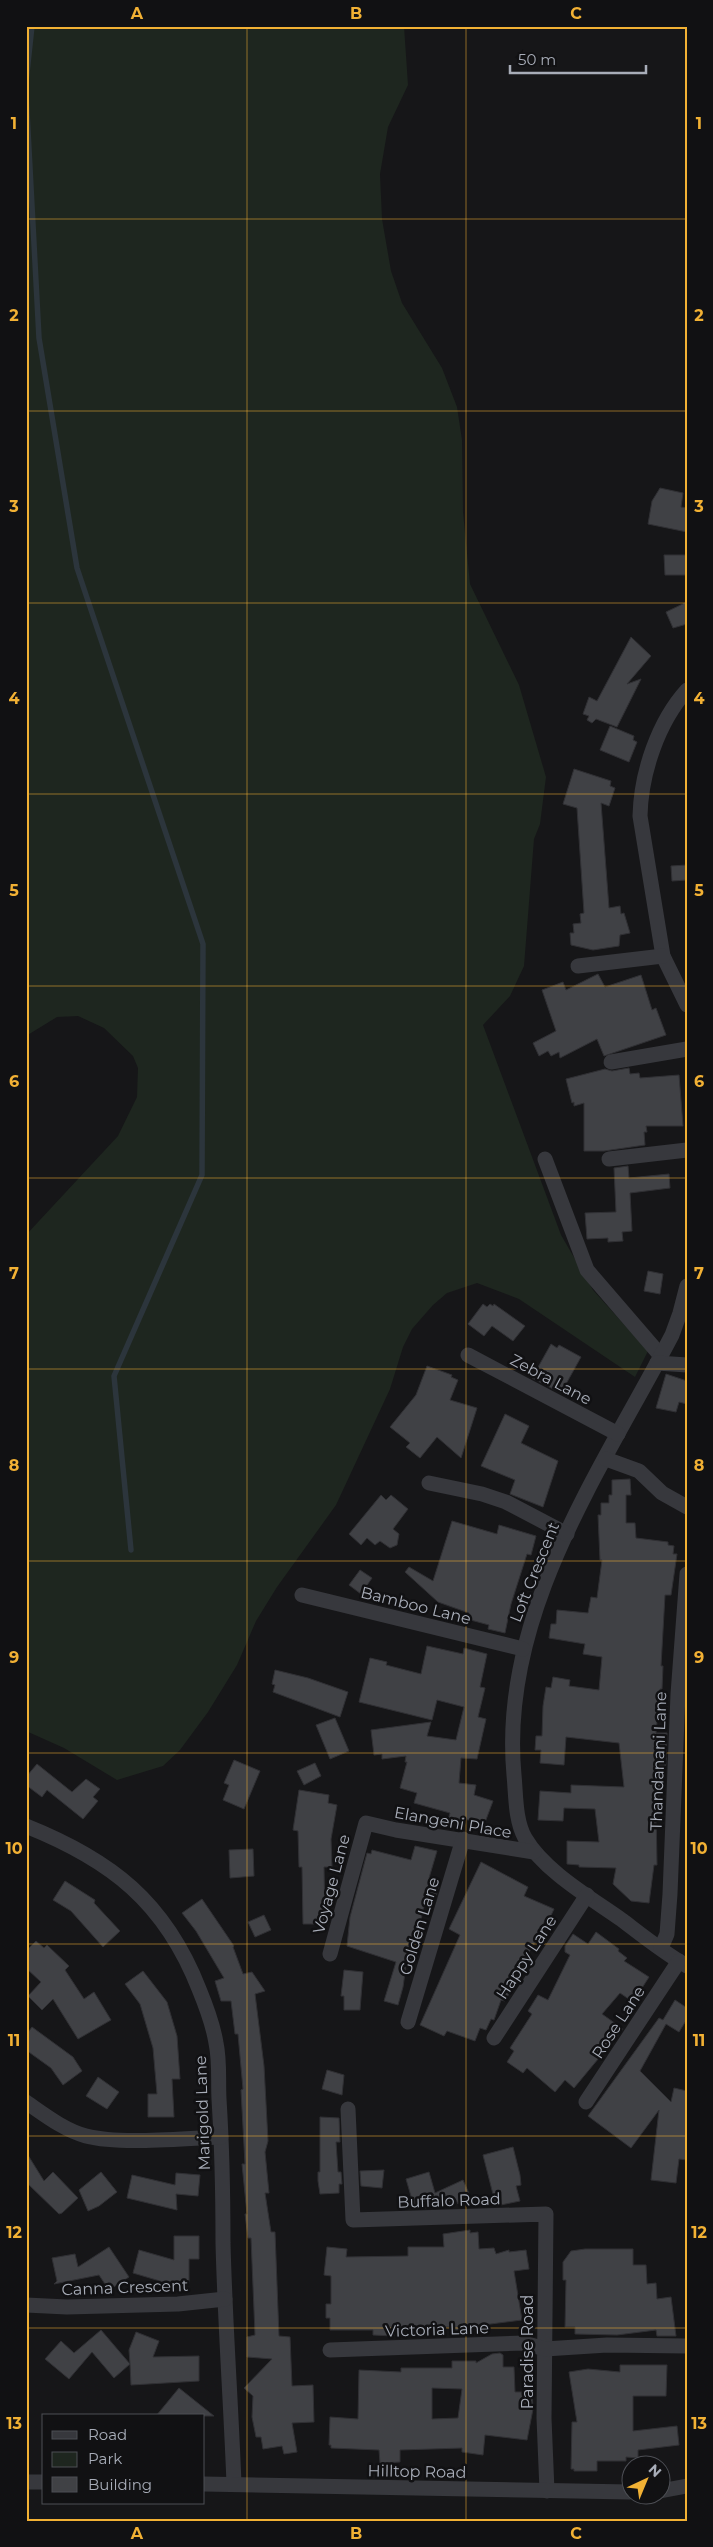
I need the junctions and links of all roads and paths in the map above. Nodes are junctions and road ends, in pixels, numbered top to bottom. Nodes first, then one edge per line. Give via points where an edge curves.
1 (687, 690) edge
2 (663, 956) junction
3 (578, 966) dead end
4 (687, 1005) edge
5 (687, 1049) edge
6 (611, 1062) dead end
7 (687, 1150) edge
8 (545, 1159) dead end
9 (609, 1159) dead end
10 (687, 1286) edge
11 (468, 1355) dead end
12 (659, 1360) junction
13 (687, 1365) edge
14 (618, 1434) junction
15 (606, 1458) junction
16 (429, 1483) dead end
17 (687, 1507) edge
18 (567, 1534) junction
19 (687, 1574) edge
20 (302, 1595) dead end
21 (523, 1649) junction
22 (366, 1823) joint
23 (26, 1826) edge
24 (463, 1839) junction
25 (534, 1852) junction
26 (587, 1895) junction
27 (660, 1948) junction
28 (330, 1954) dead end
29 (683, 1964) edge
30 (408, 2022) dead end
31 (494, 2038) dead end
32 (26, 2102) edge
33 (586, 2102) dead end
34 (348, 2109) dead end
35 (221, 2137) junction
36 (546, 2214) joint
37 (225, 2299) junction
38 (26, 2304) edge
39 (687, 2346) edge
40 (330, 2350) dead end
41 (545, 2350) junction
42 (26, 2482) edge
43 (42, 2482) edge
44 (205, 2484) edge
45 (234, 2484) junction
46 (687, 2486) edge
47 (670, 2489) edge
48 (547, 2491) junction
49 (620, 2492) edge

1 - 2 street via 667,718 640,793 640,816
2 - 3 street
2 - 4 street
5 - 6 street
7 - 9 street
8 - 12 street via 587,1270
10 - 12 street, Loft Crescent via 680,1313
11 - 14 street, Zebra Lane
12 - 13 street
12 - 14 street, Loft Crescent
14 - 15 street, Loft Crescent
15 - 17 street via 639,1472 662,1494
15 - 18 street, Loft Crescent
16 - 18 street via 506,1502
18 - 21 street, Loft Crescent via 536,1604
19 - 27 street, Thandanani Lane via 678,1694 670,1894 667,1934
20 - 21 street, Bamboo Lane
21 - 25 street, Loft Crescent via 515,1698 512,1759 520,1824
22 - 24 street, Elangeni Place
22 - 28 street, Voyage Lane
23 - 35 street, Marigold Lane via 89,1856 128,1883 175,1937 194,1976 216,2043
24 - 25 street, Elangeni Place via 503,1849
24 - 30 street, Golden Lane
25 - 26 street, Loft Crescent
26 - 27 street, Loft Crescent
26 - 31 street, Happy Lane
27 - 29 street, Loft Crescent
29 - 33 street, Rose Lane
32 - 35 street via 67,2129 108,2140
34 - 36 street, Buffalo Road via 353,2220
35 - 37 street, Marigold Lane
36 - 41 street, Paradise Road
37 - 38 street, Canna Crescent via 103,2306
37 - 45 street, Marigold Lane
39 - 41 street, Victoria Lane
40 - 41 street, Victoria Lane via 524,2343
41 - 48 street, Paradise Road
42 - 43 street
44 - 45 street, Hilltop Road
45 - 48 street, Hilltop Road
46 - 47 street
48 - 49 street, Hilltop Road

